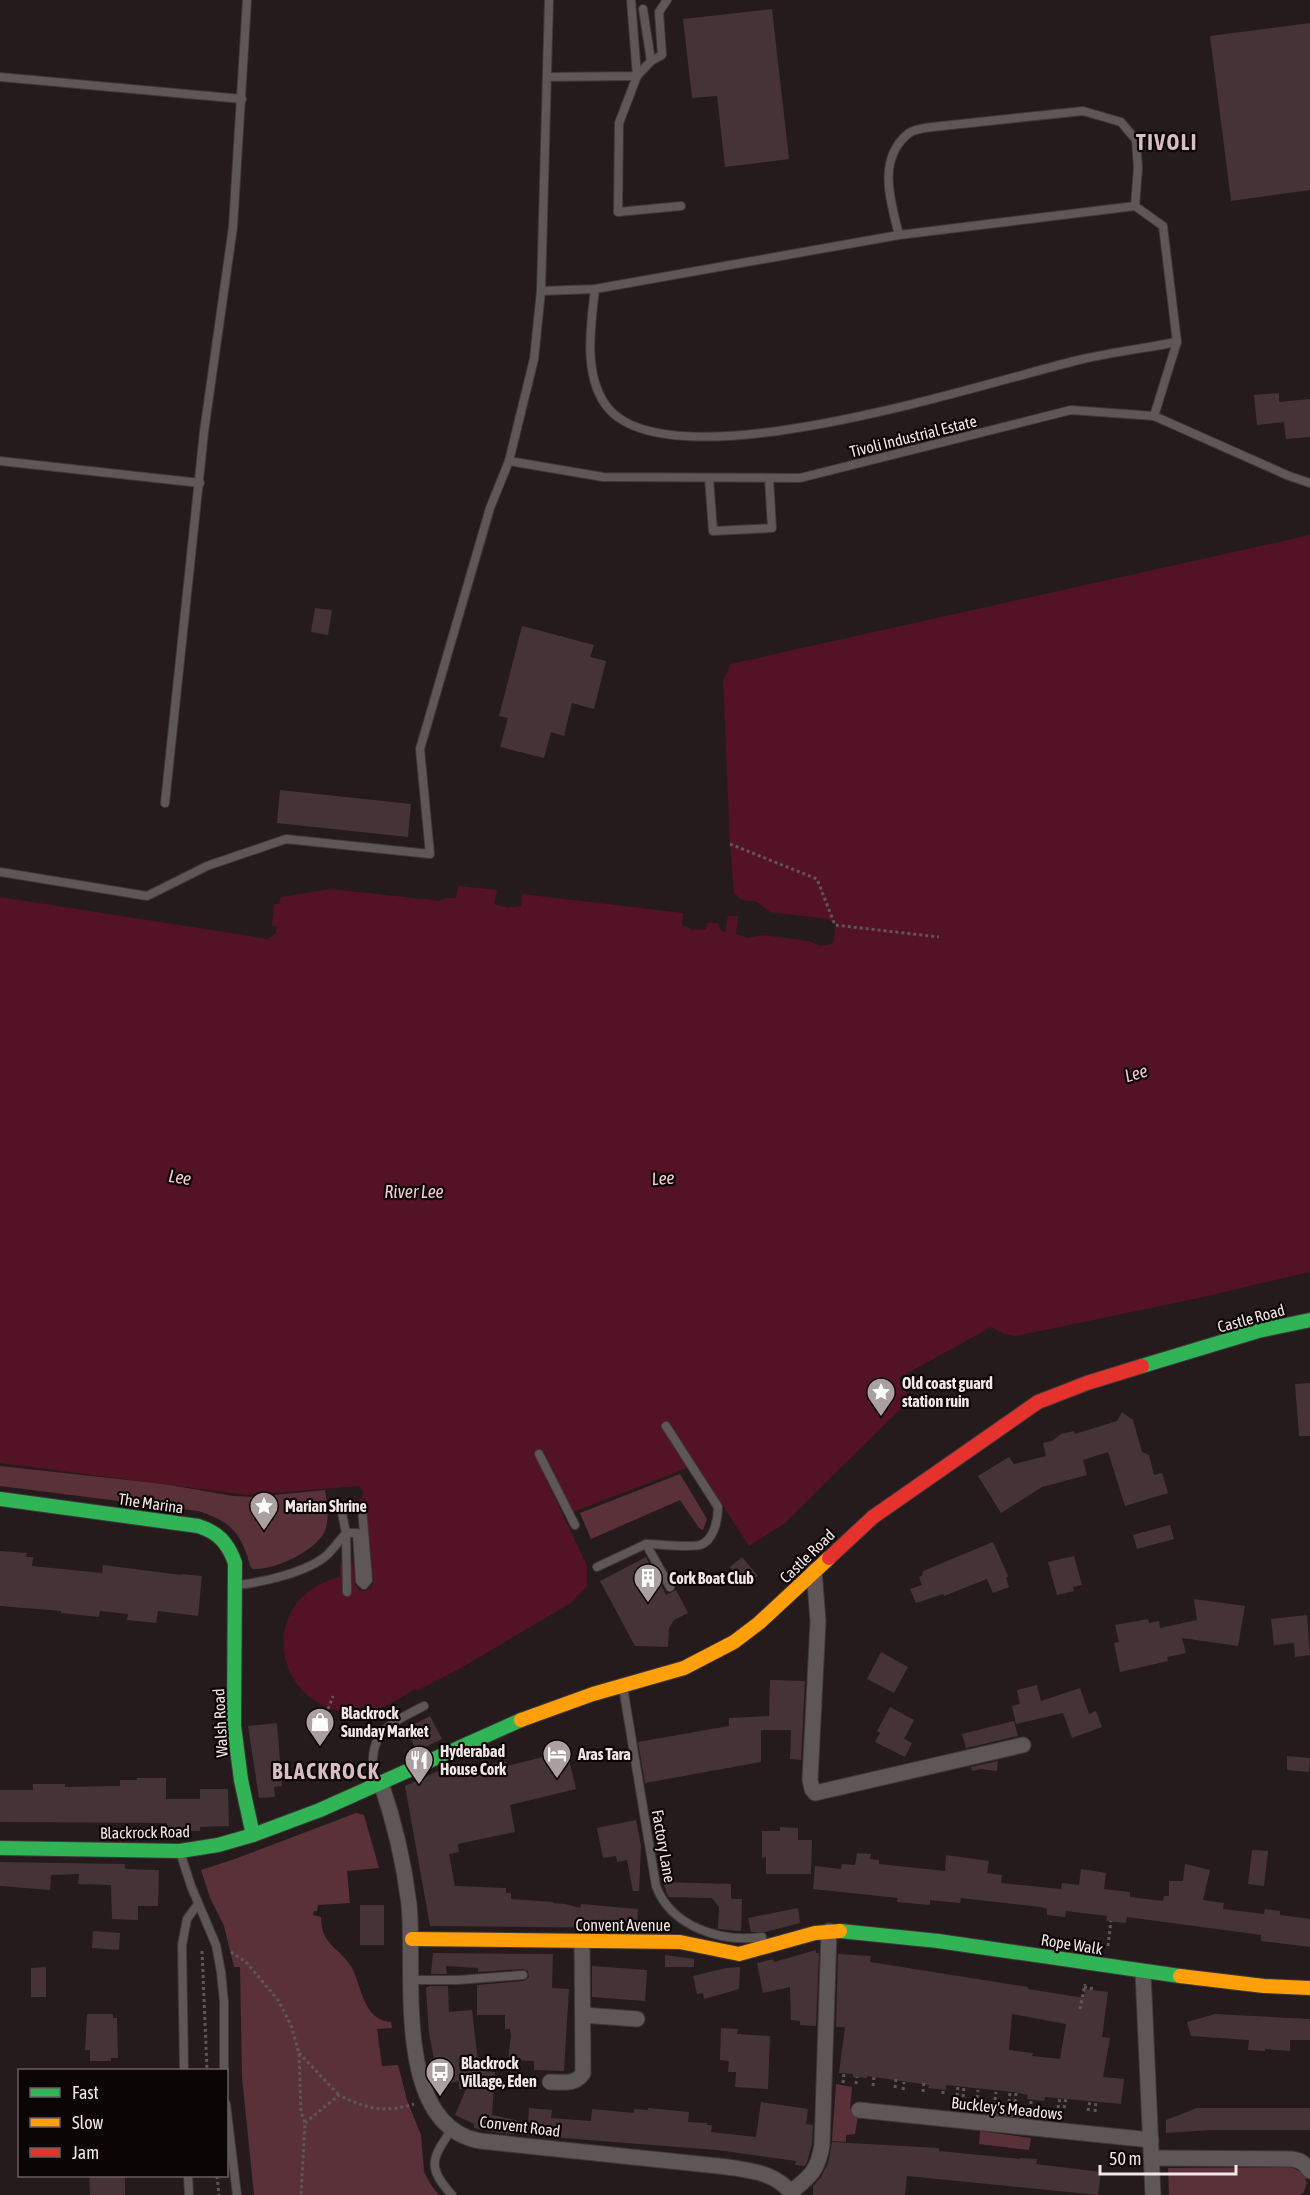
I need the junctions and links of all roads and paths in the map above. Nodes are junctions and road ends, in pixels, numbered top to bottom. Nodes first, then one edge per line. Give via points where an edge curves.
1 (247, 0) edge
2 (549, 0) edge
3 (631, 0) edge
4 (666, 0) edge
5 (643, 9) dead end
6 (651, 61) junction
7 (637, 76) junction
8 (0, 77) edge
9 (547, 77) junction
10 (242, 99) junction
11 (681, 206) dead end
12 (1135, 206) junction
13 (899, 235) junction
14 (595, 289) junction
15 (541, 291) junction
16 (1177, 342) junction
17 (1154, 416) junction
18 (0, 461) edge
19 (509, 461) junction
20 (709, 478) junction
21 (769, 478) junction
22 (200, 483) junction
23 (1310, 483) edge
24 (165, 802) dead end
25 (730, 844) dead end
26 (0, 872) edge
27 (939, 937) dead end
28 (1310, 1320) edge
29 (666, 1426) dead end
30 (539, 1454) dead end
31 (0, 1499) edge
32 (362, 1508) dead end
33 (341, 1509) dead end
34 (575, 1526) dead end
35 (346, 1533) junction
36 (646, 1544) junction
37 (597, 1567) dead end
38 (814, 1570) junction
39 (236, 1585) junction
40 (670, 1587) dead end
41 (347, 1592) dead end
42 (236, 1607) joint
43 (623, 1685) junction
44 (333, 1696) dead end
45 (424, 1706) dead end
46 (328, 1709) dead end
47 (1023, 1745) dead end
48 (378, 1784) junction
49 (320, 1810) joint
50 (253, 1835) junction
51 (0, 1848) edge
52 (180, 1851) junction
53 (198, 1904) junction
54 (1111, 1921) dead end
55 (829, 1931) junction
56 (798, 1938) junction
57 (412, 1939) junction
58 (582, 1941) junction
59 (227, 1949) dead end
60 (1107, 1951) dead end
61 (1143, 1971) junction
62 (523, 1976) dead end
63 (1086, 1976) dead end
64 (412, 1980) junction
65 (1084, 1987) junction
66 (1310, 1988) edge
67 (1094, 1989) dead end
68 (1080, 2009) dead end
69 (583, 2015) junction
70 (637, 2019) dead end
71 (299, 2053) junction
72 (184, 2069) edge
73 (224, 2069) edge
74 (844, 2073) dead end
75 (857, 2077) dead end
76 (874, 2077) dead end
77 (896, 2079) dead end
78 (550, 2082) dead end
79 (904, 2082) dead end
80 (924, 2082) dead end
81 (843, 2083) dead end
82 (856, 2084) dead end
83 (873, 2086) dead end
84 (958, 2086) dead end
85 (964, 2087) dead end
86 (895, 2088) dead end
87 (903, 2090) dead end
88 (978, 2090) dead end
89 (923, 2092) dead end
90 (996, 2092) dead end
91 (1010, 2092) dead end
92 (1016, 2093) dead end
93 (339, 2095) junction
94 (957, 2096) dead end
95 (963, 2097) dead end
96 (977, 2098) dead end
97 (1060, 2098) dead end
98 (1066, 2098) dead end
99 (995, 2100) dead end
100 (1090, 2101) dead end
101 (1009, 2102) dead end
102 (1015, 2102) dead end
103 (1096, 2102) dead end
104 (414, 2104) dead end
105 (1058, 2108) dead end
106 (1064, 2108) dead end
107 (859, 2110) dead end
108 (1088, 2111) dead end
109 (1095, 2112) dead end
110 (228, 2121) edge
111 (304, 2123) junction
112 (452, 2129) junction
113 (1151, 2140) junction
114 (1151, 2158) junction
115 (1310, 2171) edge
116 (188, 2177) edge
117 (217, 2177) edge
118 (792, 2194) edge
119 (189, 2195) edge
120 (219, 2195) edge
121 (237, 2195) edge
122 (301, 2195) edge
123 (452, 2195) edge
124 (1153, 2195) edge

1 - 10 lane
2 - 9 lane
3 - 7 lane
4 - 6 lane via 659,12 662,55
5 - 6 lane
6 - 7 lane
7 - 9 lane
7 - 11 lane via 619,123 618,212
8 - 10 lane
9 - 15 lane
10 - 22 lane via 233,227
12 - 13 lane
12 - 13 lane via 1136,140 1122,122 1083,111 932,127 910,132 893,151 887,186
12 - 16 lane via 1163,226
13 - 14 lane
14 - 15 lane
14 - 16 lane via 592,363 596,386 605,404 642,429 675,436 715,438 795,429 1084,358
15 - 19 lane via 534,359
16 - 17 lane
17 - 21 lane, Tivoli Industrial Estate via 1071,410 800,478
17 - 23 lane, Tivoli Industrial Estate
18 - 22 lane
19 - 20 lane, Tivoli Industrial Estate via 603,477
19 - 26 lane via 490,508 420,749 430,854 286,839 207,866 147,896
20 - 21 lane, Tivoli Industrial Estate
20 - 21 lane via 713,531 772,528
22 - 24 lane
25 - 27 path via 817,879 835,925
28 - 38 street, Castle Road via 1234,1339 1038,1402 873,1517
29 - 36 lane via 718,1507 718,1516 709,1538 701,1545
30 - 34 lane
31 - 39 street, The Marina via 212,1530 230,1550
32 - 35 lane via 368,1580 364,1585 360,1581 357,1533
33 - 35 lane
35 - 39 lane via 326,1556 309,1566
35 - 41 lane
36 - 37 lane
36 - 40 lane
38 - 43 street, Castle Road via 771,1614 734,1642 684,1668
38 - 47 street via 818,1621 810,1780 815,1793
39 - 42 street, The Marina
42 - 50 street, Walsh Road via 234,1726
43 - 48 street, Castle Road via 504,1725
43 - 56 lane, Factory Lane via 656,1886 666,1907 701,1930 722,1937
44 - 46 path
45 - 48 lane via 388,1726 379,1737 372,1755
48 - 49 street, Castle Road
48 - 57 street, Convent Road via 395,1830 407,1886
49 - 50 street, Blackrock Road
50 - 52 street, Blackrock Road
51 - 52 street, Blackrock Road
52 - 53 lane
53 - 72 lane via 187,1919 182,1945
53 - 73 lane via 216,1946 221,1972
54 - 60 path
55 - 56 street, Convent Avenue
55 - 61 street, Rope Walk via 918,1938
55 - 118 street via 822,2145 813,2173
56 - 58 street, Convent Avenue via 739,1954 680,1942
57 - 58 street, Convent Avenue
57 - 64 street, Convent Road
58 - 69 street
59 - 71 path via 246,1962 278,2000
61 - 66 street, Rope Walk
61 - 113 street
62 - 64 lane
63 - 65 path
64 - 112 street, Convent Road via 417,2059 433,2109
65 - 67 path
65 - 68 path
69 - 70 street
69 - 78 street via 583,2073 571,2082
71 - 93 path
71 - 111 path
74 - 81 path
75 - 82 path
76 - 83 path
77 - 86 path
79 - 87 path
80 - 89 path
84 - 94 path
85 - 95 path
88 - 96 path
90 - 99 path
91 - 101 path
92 - 102 path
93 - 104 path via 377,2109 396,2110
93 - 111 path
97 - 105 path
98 - 106 path
100 - 108 path
103 - 109 path
107 - 113 street, Buckley's Meadows
110 - 121 lane
111 - 122 path
112 - 118 street, Convent Road via 480,2141 755,2171 771,2176
112 - 123 lane via 437,2152 435,2171
113 - 114 street
114 - 115 street via 1291,2159 1307,2165
114 - 124 street
116 - 119 lane
117 - 120 path

